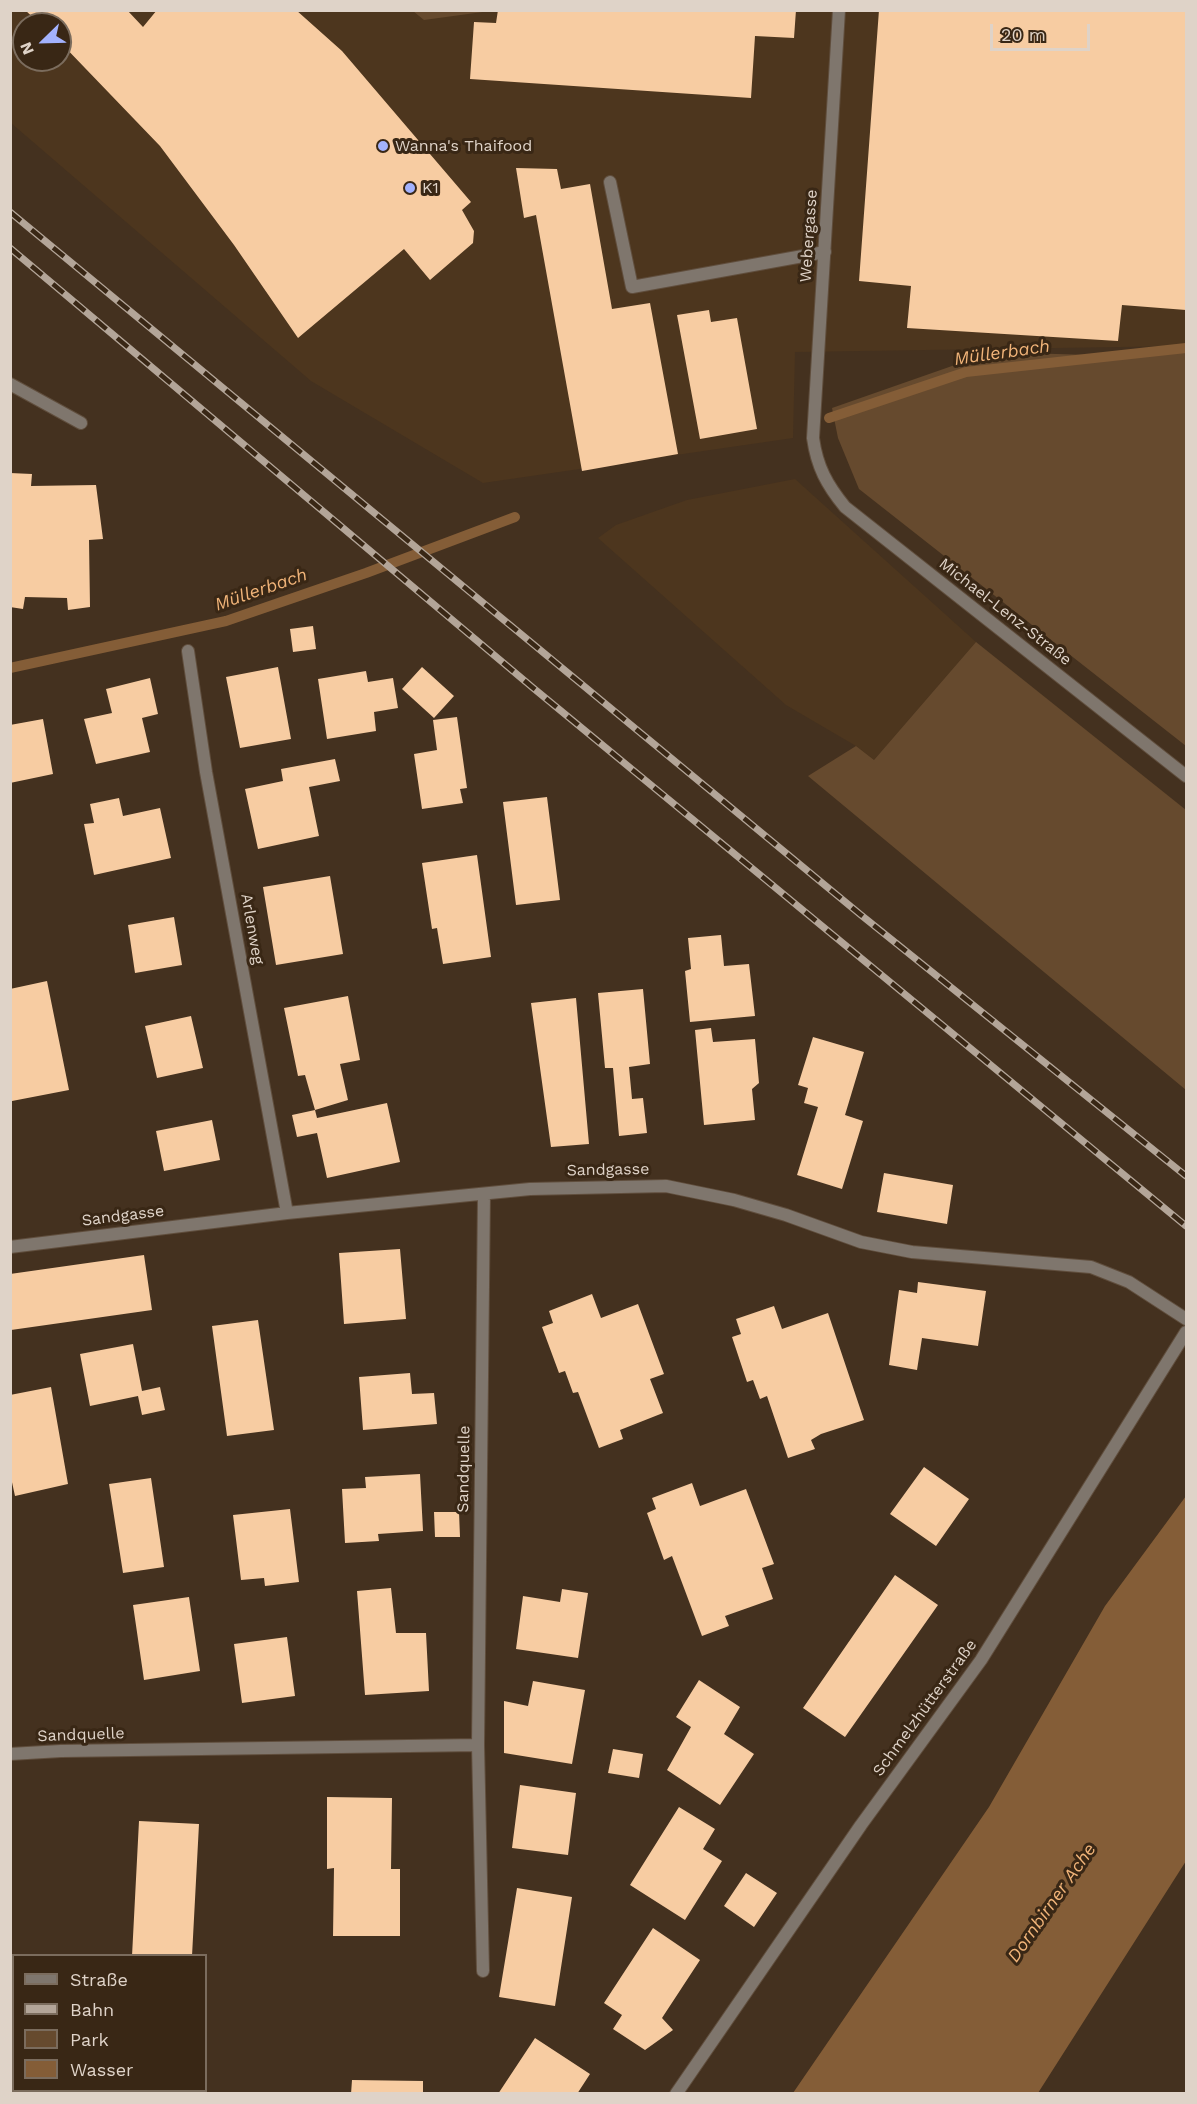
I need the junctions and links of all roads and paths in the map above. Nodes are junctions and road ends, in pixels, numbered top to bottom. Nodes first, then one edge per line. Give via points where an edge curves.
1 (839, 10) edge
2 (610, 182) dead end
3 (825, 252) junction
4 (10, 384) edge
5 (81, 423) dead end
6 (817, 463) joint
7 (188, 651) dead end
8 (1186, 776) edge
9 (484, 1194) junction
10 (287, 1213) junction
11 (10, 1247) edge
12 (1186, 1318) edge
13 (1186, 1332) edge
14 (477, 1745) junction
15 (10, 1754) edge
16 (483, 1971) dead end
17 (676, 2094) edge

1 - 3 street, Webergasse
2 - 3 street via 632,286
3 - 6 street, Webergasse via 813,438
4 - 5 street
6 - 8 street, Michael-Lenz-Straße via 828,487 845,507
7 - 10 street, Arlenweg via 206,772
9 - 10 street, Sandgasse
9 - 12 street, Sandgasse via 666,1186 765,1209 861,1242 912,1252 1091,1267 1129,1282
9 - 14 street, Sandquelle
10 - 11 street, Sandgasse
13 - 17 street, Schmelzhütterstraße via 981,1660 861,1825
14 - 15 street, Sandquelle via 61,1750
14 - 16 street, Sandquelle

